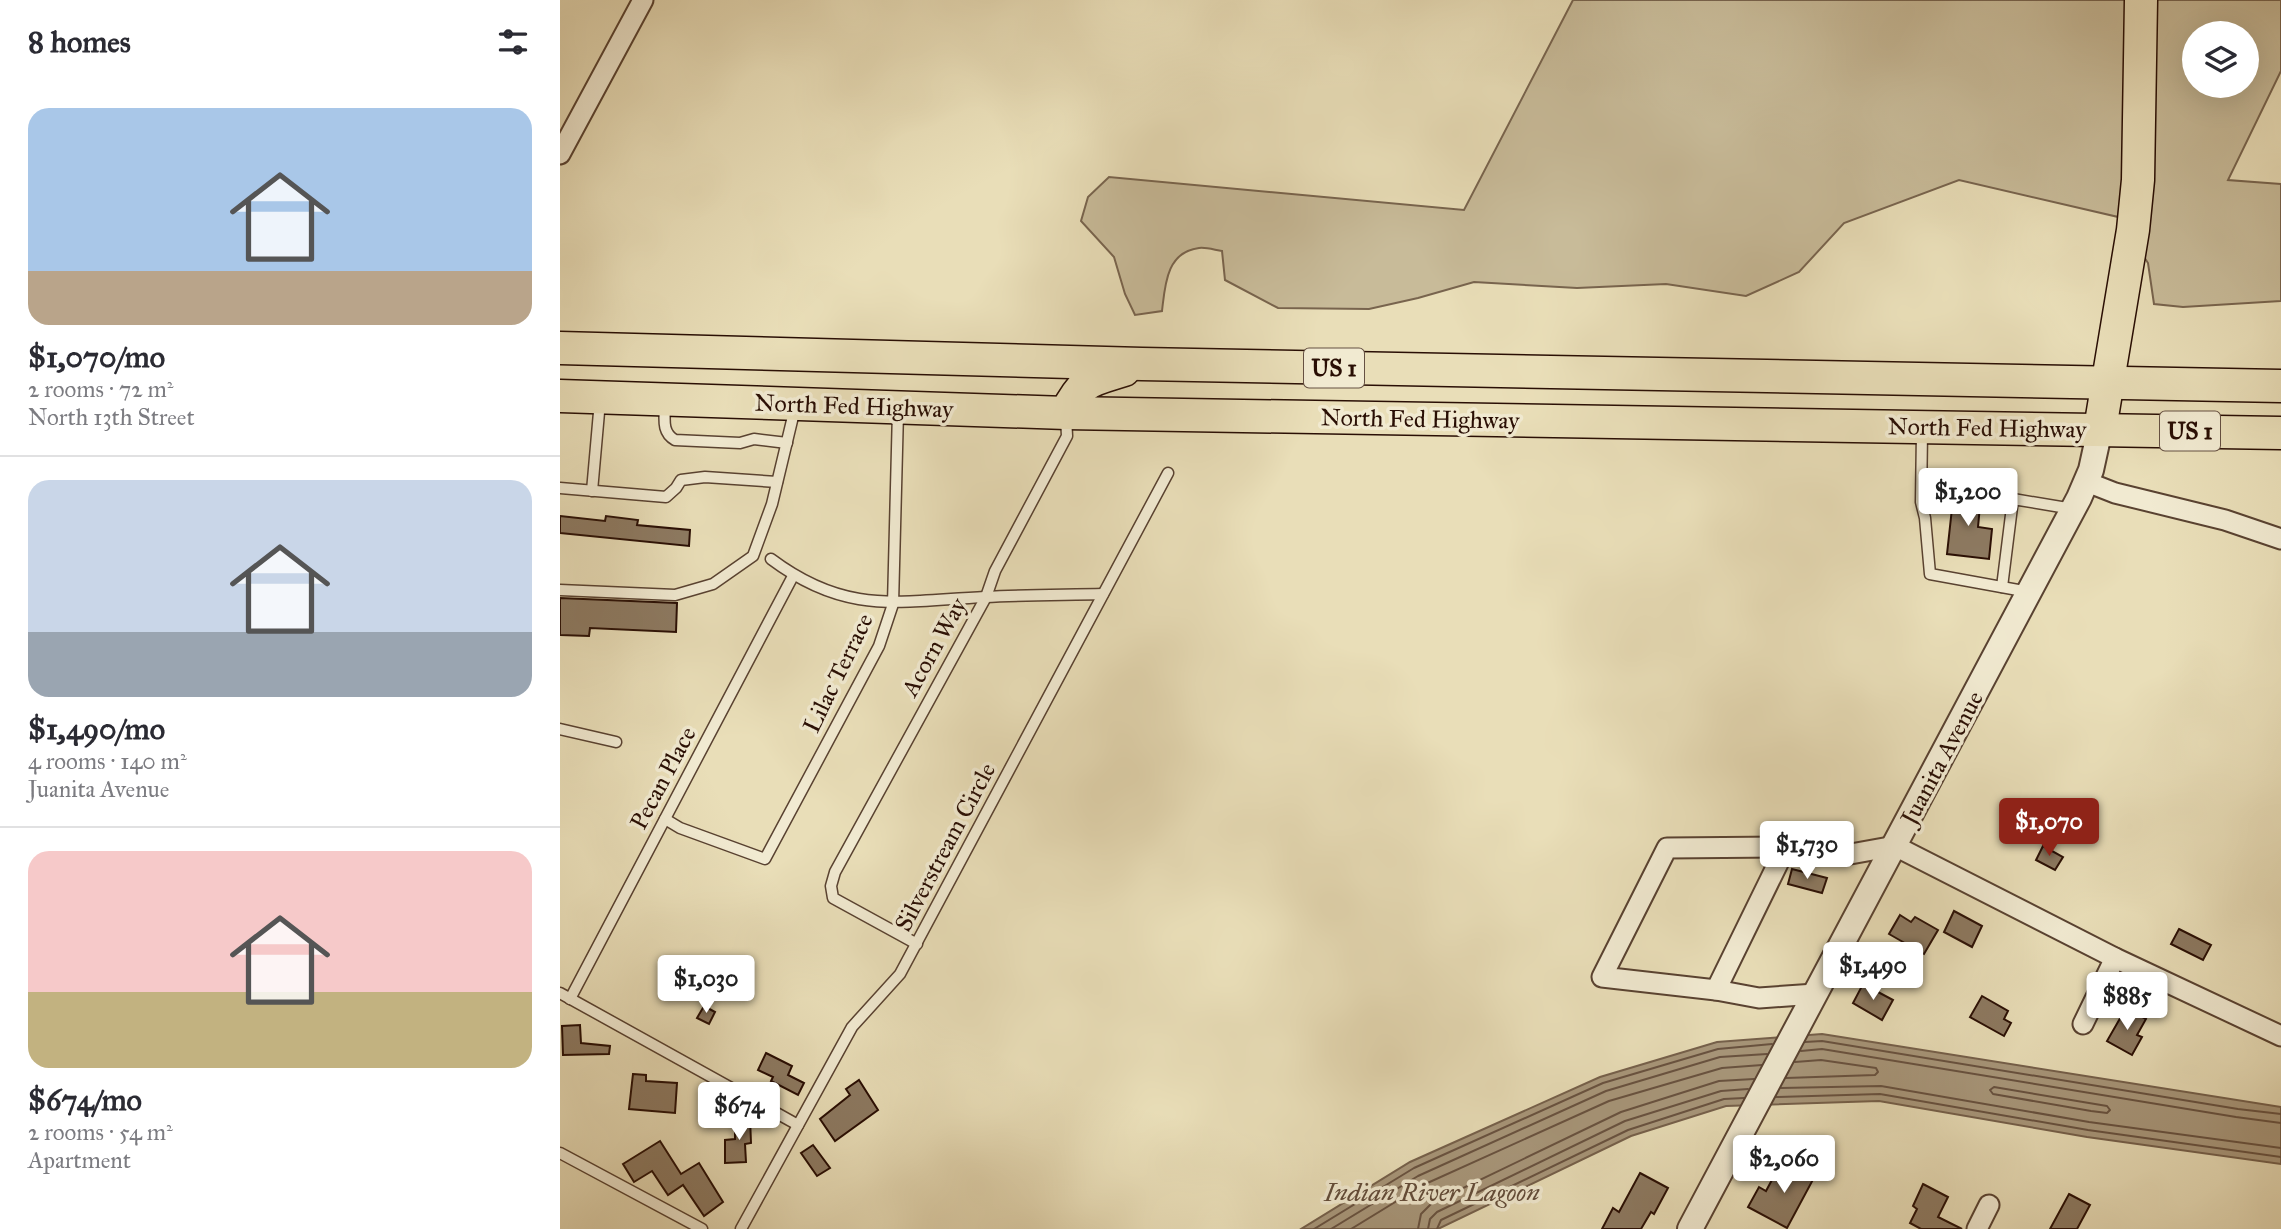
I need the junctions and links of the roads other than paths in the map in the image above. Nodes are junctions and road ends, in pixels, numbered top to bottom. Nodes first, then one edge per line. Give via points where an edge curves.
1 (643, 0) edge
2 (2141, 0) edge
3 (560, 154) edge
4 (560, 348) edge
5 (1142, 365) junction
6 (2107, 382) junction
7 (2281, 386) edge
8 (560, 396) edge
9 (601, 397) junction
10 (665, 400) junction
11 (796, 404) junction
12 (898, 407) junction
13 (1066, 413) junction
14 (1923, 428) junction
15 (2100, 429) junction
16 (2281, 433) edge
17 (787, 443) junction
18 (1168, 473) dead end
19 (777, 482) junction
20 (2087, 482) junction
21 (560, 488) edge
22 (592, 491) junction
23 (2074, 509) junction
24 (2281, 539) edge
25 (771, 559) dead end
26 (793, 576) junction
27 (2002, 587) junction
28 (560, 590) edge
29 (2031, 592) junction
30 (1103, 594) junction
31 (986, 597) junction
32 (893, 604) junction
33 (560, 729) edge
34 (616, 741) dead end
35 (665, 819) junction
36 (1895, 846) junction
37 (1786, 847) junction
38 (916, 944) junction
39 (2115, 958) junction
40 (1716, 990) junction
41 (560, 993) edge
42 (1815, 994) junction
43 (570, 999) junction
44 (2083, 1024) dead end
45 (2281, 1036) edge
46 (797, 1125) junction
47 (560, 1153) edge
48 (1989, 1205) dead end
49 (702, 1229) edge
50 (741, 1229) edge
51 (1690, 1229) edge
52 (1977, 1229) edge

1 - 3 street
2 - 6 main road via 2138,180
4 - 5 main road, North Fed Highway / US 1
5 - 6 main road, North Fed Highway / US 1
5 - 13 main road via 1090,380
6 - 7 main road, North Fed Highway / US 1
6 - 15 main road
8 - 9 main road, North Fed Highway / US 1
9 - 10 main road, North Fed Highway / US 1
9 - 22 lane
10 - 11 main road, North Fed Highway / US 1
10 - 17 lane via 665,428 675,440
11 - 12 main road, North Fed Highway / US 1
11 - 17 lane
12 - 13 main road, North Fed Highway / US 1
12 - 32 lane, Lilac Terrace
13 - 14 main road, North Fed Highway / US 1
13 - 31 lane, Acorn Way via 1067,436 995,571
14 - 15 main road, North Fed Highway / US 1
14 - 27 lane via 1921,502 1930,574
15 - 16 main road, North Fed Highway / US 1
15 - 20 street, Juanita Avenue
17 - 19 lane
18 - 30 lane, Silverstream Circle
19 - 22 lane via 681,480 666,497
19 - 28 lane via 753,556 713,584 675,595
20 - 23 street, Juanita Avenue
20 - 24 street
21 - 22 lane
23 - 27 lane via 2013,499
23 - 29 street, Juanita Avenue
25 - 26 lane
26 - 32 lane via 867,602
26 - 35 lane, Pecan Place
27 - 29 lane
29 - 36 street, Juanita Avenue
30 - 31 lane
30 - 38 lane, Silverstream Circle
31 - 32 lane
31 - 38 lane, Acorn Way via 831,886 833,898
32 - 35 lane, Lilac Terrace via 879,646 765,859
33 - 34 lane
35 - 43 lane, Pecan Place
36 - 37 street via 1844,855
36 - 39 street
36 - 42 street, Juanita Avenue
37 - 40 street
37 - 40 street via 1667,848 1602,977
38 - 46 lane, Silverstream Circle via 900,974 852,1027
39 - 44 street
39 - 45 street
40 - 42 street via 1759,998
41 - 43 lane
42 - 51 street, Juanita Avenue
43 - 46 lane
46 - 50 lane, Silverstream Circle
47 - 49 lane
48 - 52 street

